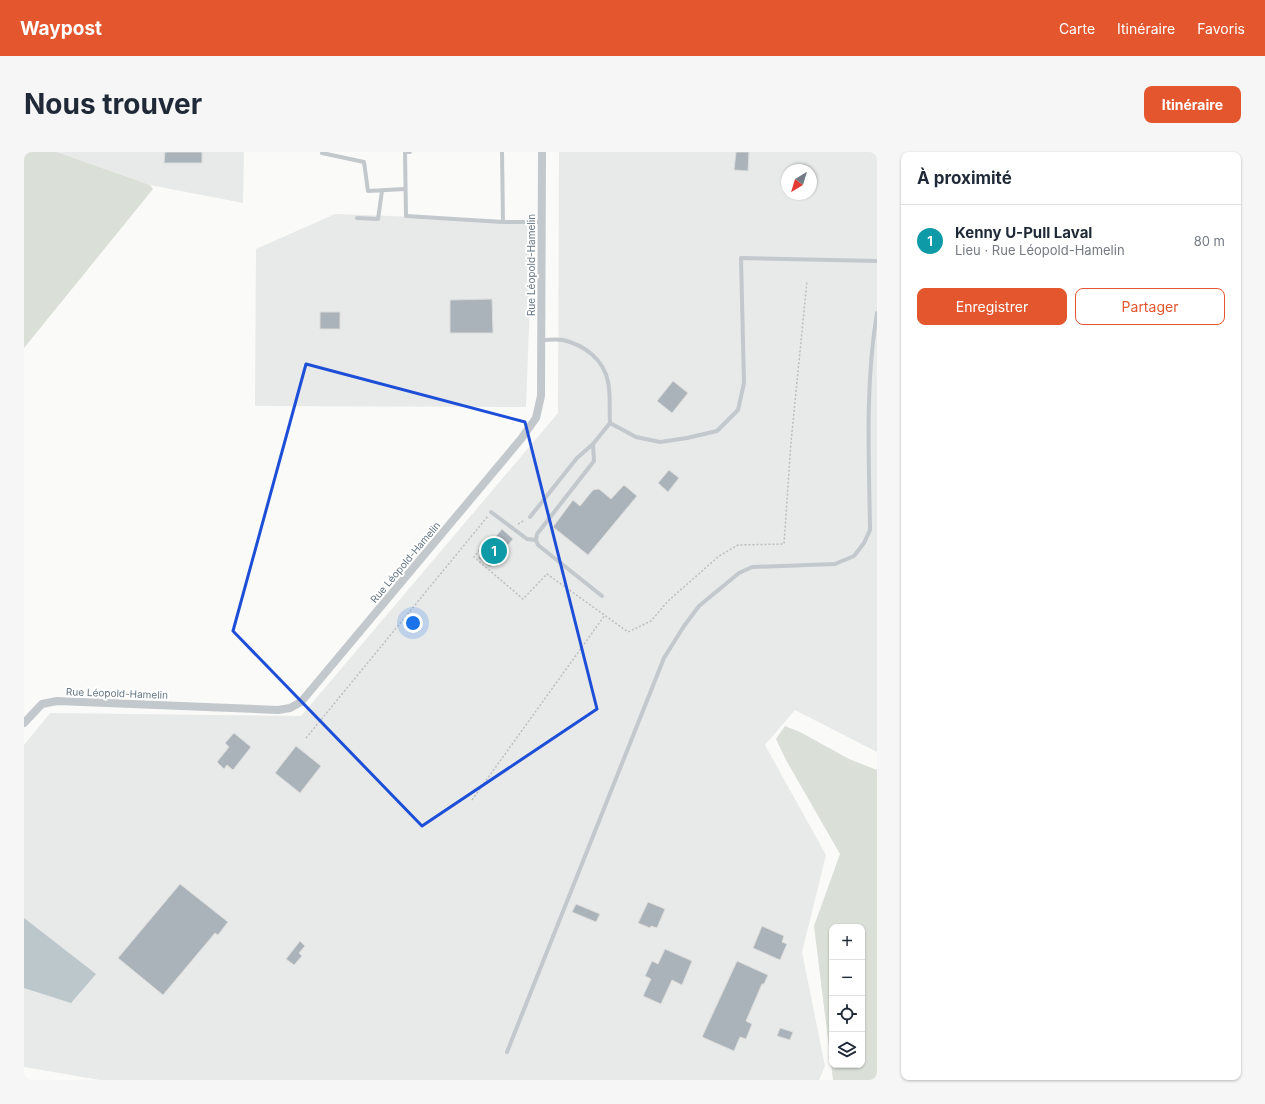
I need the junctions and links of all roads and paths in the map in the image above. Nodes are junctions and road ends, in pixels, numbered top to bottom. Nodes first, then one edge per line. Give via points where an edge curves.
1 (405, 152) edge
2 (410, 152) edge
3 (502, 152) edge
4 (542, 152) edge
5 (322, 153) edge
6 (405, 189) junction
7 (382, 191) junction
8 (357, 218) dead end
9 (503, 222) junction
10 (542, 222) junction
11 (877, 261) edge
12 (807, 281) dead end
13 (877, 313) edge
14 (541, 340) junction
15 (875, 341) edge
16 (610, 423) junction
17 (593, 444) junction
18 (491, 512) joint
19 (530, 517) dead end
20 (536, 540) junction
21 (490, 544) dead end
22 (602, 596) dead end
23 (605, 615) junction
24 (24, 723) edge
25 (306, 738) dead end
26 (472, 800) dead end
27 (508, 1052) dead end

1 - 2 lane
1 - 6 lane
3 - 9 lane
4 - 10 street, Rue Léopold-Hamelin
5 - 7 lane via 364,162 368,191
6 - 7 lane
6 - 9 lane via 406,216
7 - 8 lane via 378,219
9 - 10 lane
10 - 14 street, Rue Léopold-Hamelin
11 - 16 lane via 740,258 744,383 738,410 717,431 660,442 636,437
12 - 23 path via 784,544 738,545 719,556 668,601 651,621 628,632
13 - 15 lane
14 - 16 lane via 564,340 590,352 598,360 609,383
14 - 24 street, Rue Léopold-Hamelin via 541,396 536,418 301,702 290,708 278,710 57,701 42,704
15 - 27 lane via 869,397 870,530 864,543 854,556 835,564 752,567 739,573 699,606 684,626 664,658
16 - 17 lane
17 - 19 lane via 578,458
17 - 20 lane via 594,461 537,534
18 - 20 lane via 526,539
18 - 25 path
20 - 22 lane via 538,545
21 - 23 path via 486,542 474,557 523,599 547,574
23 - 26 path

